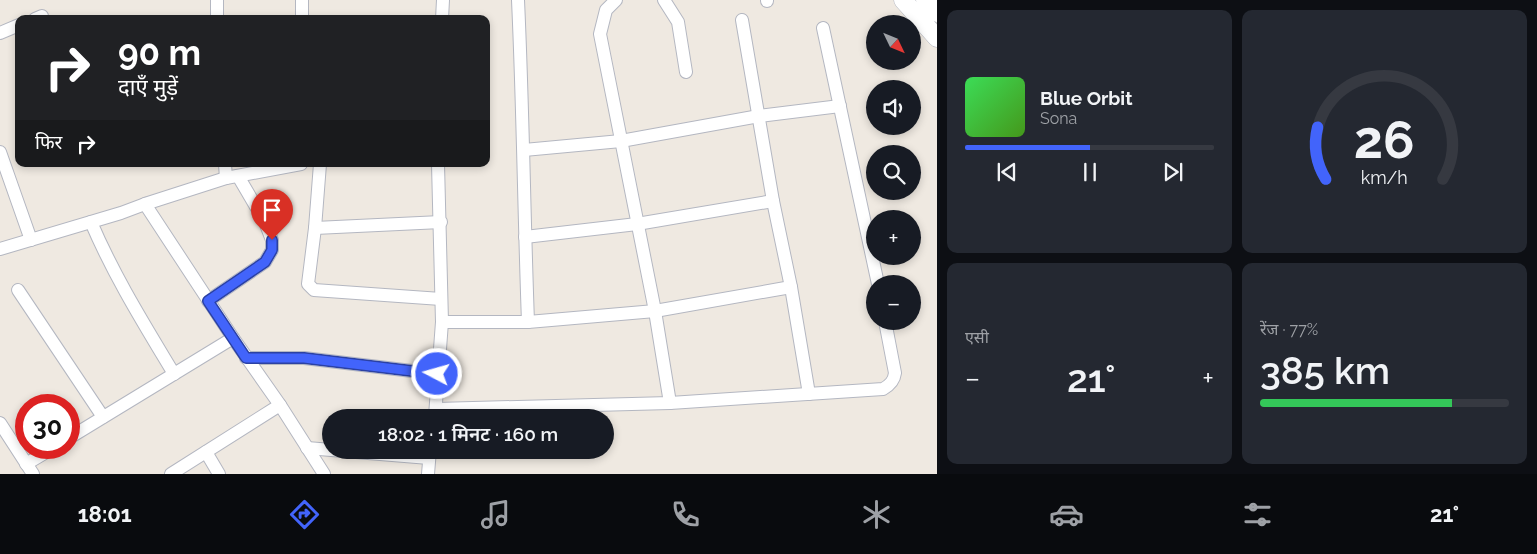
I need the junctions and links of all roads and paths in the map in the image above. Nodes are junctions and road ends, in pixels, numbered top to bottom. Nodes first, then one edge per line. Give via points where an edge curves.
1 (217, 0) edge
2 (302, 0) edge
3 (443, 0) edge
4 (518, 0) edge
5 (616, 0) edge
6 (664, 0) edge
7 (903, 0) edge
8 (925, 0) edge
9 (937, 13) edge
10 (217, 15) edge
11 (302, 15) edge
12 (442, 15) edge
13 (742, 20) dead end
14 (15, 27) edge
15 (823, 28) dead end
16 (0, 33) edge
17 (937, 38) edge
18 (686, 72) dead end
19 (840, 106) junction
20 (759, 116) junction
21 (621, 141) junction
22 (524, 150) junction
23 (0, 152) edge
24 (227, 167) edge
25 (285, 167) edge
26 (320, 167) edge
27 (438, 167) edge
28 (232, 177) junction
29 (773, 201) junction
30 (145, 204) junction
31 (91, 222) junction
32 (440, 222) junction
33 (637, 224) junction
34 (315, 228) junction
35 (525, 238) junction
36 (31, 240) junction
37 (0, 249) edge
38 (876, 275) edge
39 (791, 287) junction
40 (18, 290) dead end
41 (441, 299) junction
42 (208, 301) junction
43 (655, 311) junction
44 (442, 322) junction
45 (528, 322) junction
46 (887, 330) edge
47 (233, 338) junction
48 (246, 358) junction
49 (174, 374) junction
50 (437, 374) junction
51 (810, 394) junction
52 (670, 403) junction
53 (280, 405) junction
54 (435, 409) edge
55 (529, 409) edge
56 (103, 417) junction
57 (0, 423) edge
58 (80, 431) edge
59 (307, 448) junction
60 (322, 449) edge
61 (206, 452) junction
62 (41, 459) edge
63 (429, 459) edge
64 (30, 469) edge
65 (171, 474) edge
66 (219, 474) edge
67 (324, 474) edge
68 (428, 474) edge

1 - 10 street
2 - 11 street
3 - 12 street
4 - 22 street
5 - 21 street via 606,10 600,34
6 - 18 street via 678,22
7 - 17 main road
8 - 9 main road
13 - 20 street
14 - 16 street
15 - 19 street
19 - 20 street
19 - 38 street
20 - 21 street
20 - 29 street
21 - 22 street
21 - 33 street
22 - 35 street
23 - 36 street
24 - 28 street
25 - 28 street
26 - 34 street
27 - 32 street
28 - 30 street
28 - 42 street via 265,222 272,250 265,262
29 - 33 street
29 - 39 street
30 - 31 street
30 - 42 street
31 - 36 street
31 - 49 street via 127,298
32 - 34 street
32 - 41 street
33 - 35 street
33 - 43 street
34 - 41 street via 308,284 314,290
35 - 45 street
36 - 37 street
39 - 43 street
39 - 51 street
40 - 56 street
41 - 44 street
42 - 47 street
43 - 45 street
43 - 52 street
44 - 45 street
44 - 50 street
46 - 51 street via 895,373 890,384 883,389
47 - 48 street
47 - 49 street
48 - 50 street via 304,358
48 - 53 street
49 - 56 street
50 - 54 street
51 - 52 street
52 - 55 street
53 - 59 street
53 - 61 street
56 - 58 street
57 - 64 street
59 - 60 street
59 - 67 street
61 - 65 street
61 - 66 street
62 - 64 street
63 - 68 street

